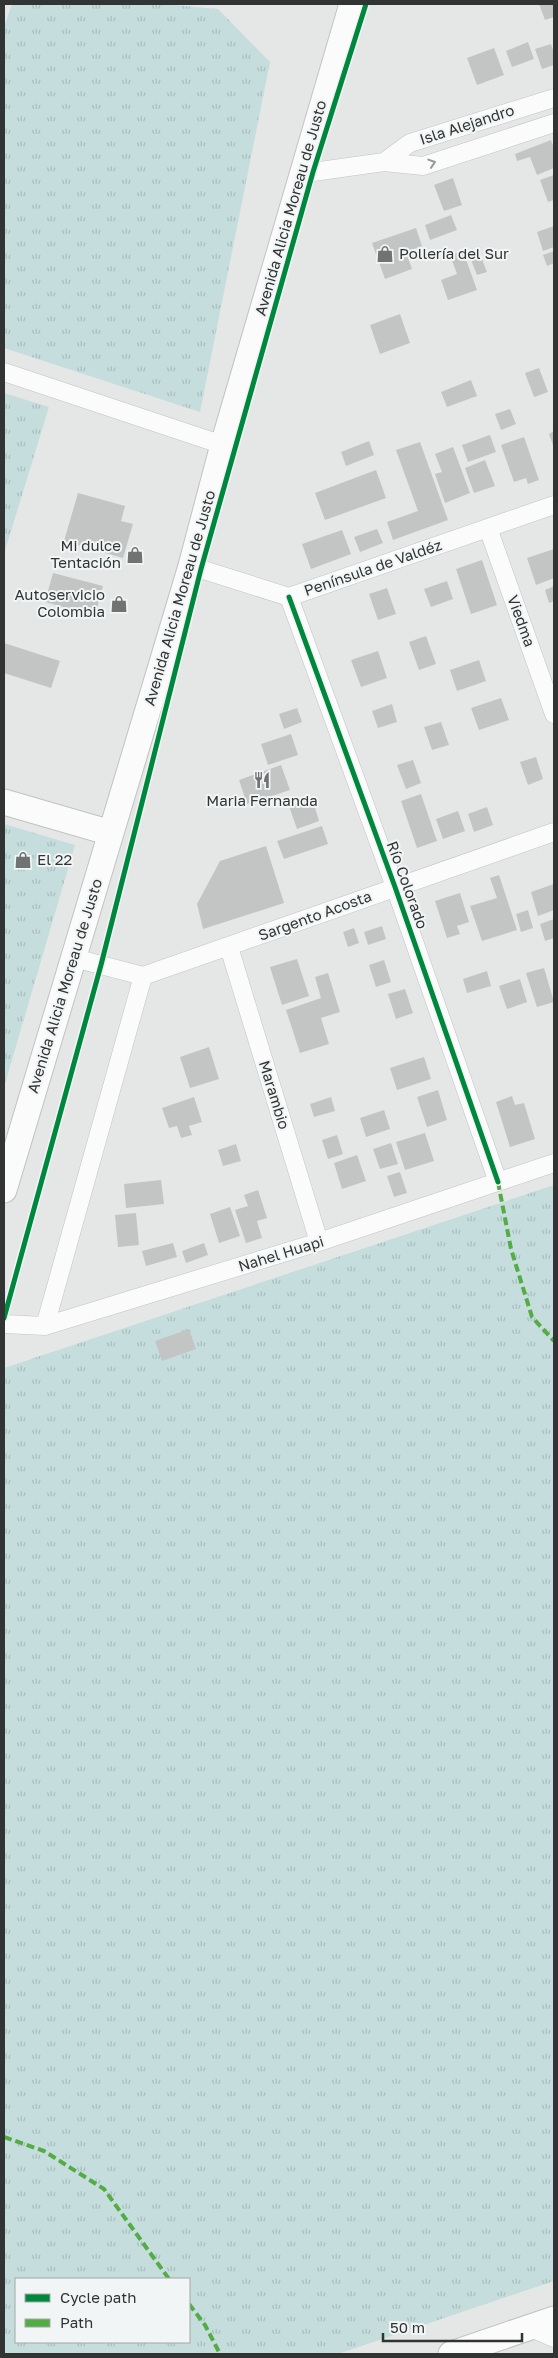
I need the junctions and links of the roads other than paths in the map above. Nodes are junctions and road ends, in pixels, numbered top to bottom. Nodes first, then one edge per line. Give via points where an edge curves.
1 (352, 4) edge
2 (554, 98) edge
3 (554, 123) edge
4 (384, 162) junction
5 (298, 182) junction
6 (4, 372) edge
7 (223, 445) junction
8 (554, 505) edge
9 (488, 528) junction
10 (191, 566) junction
11 (289, 597) junction
12 (554, 714) edge
13 (4, 802) edge
14 (554, 832) edge
15 (111, 833) junction
16 (395, 887) junction
17 (229, 947) junction
18 (74, 958) junction
19 (143, 976) junction
20 (554, 1162) edge
21 (498, 1182) junction
22 (4, 1190) edge
23 (319, 1242) junction
24 (4, 1324) edge
25 (45, 1326) junction
26 (554, 2319) edge
27 (529, 2328) junction
28 (554, 2338) edge
29 (451, 2354) edge

1 - 5 main road, Avenida Alicia Moreau de Justo
2 - 4 street, Isla Alejandro via 410,143
4 -> 3 street, Isla Alejandro via 423,166
4 - 5 street, Isla Alejandro via 314,172
5 - 7 main road, Avenida Alicia Moreau de Justo
6 - 7 street
7 - 10 main road, Avenida Alicia Moreau de Justo
8 - 9 street, Península de Valdéz
9 - 11 street, Península de Valdéz
9 - 12 street, Viedma
10 - 11 street, Península de Valdéz
10 - 15 main road, Avenida Alicia Moreau de Justo
11 - 16 street, Río Colorado
13 - 15 main road
14 - 16 street, Sargento Acosta
15 - 18 main road, Avenida Alicia Moreau de Justo
16 - 17 street, Sargento Acosta
16 - 21 street, Río Colorado
17 - 19 street, Sargento Acosta
17 - 23 street, Marambio
18 - 19 street
18 - 22 main road, Avenida Alicia Moreau de Justo
19 - 25 street
20 - 21 street, Nahel Huapi
21 - 23 street, Nahel Huapi
23 - 25 street, Nahel Huapi
24 - 25 street, Nahel Huapi
26 - 27 main road
27 - 28 street
27 - 29 main road

